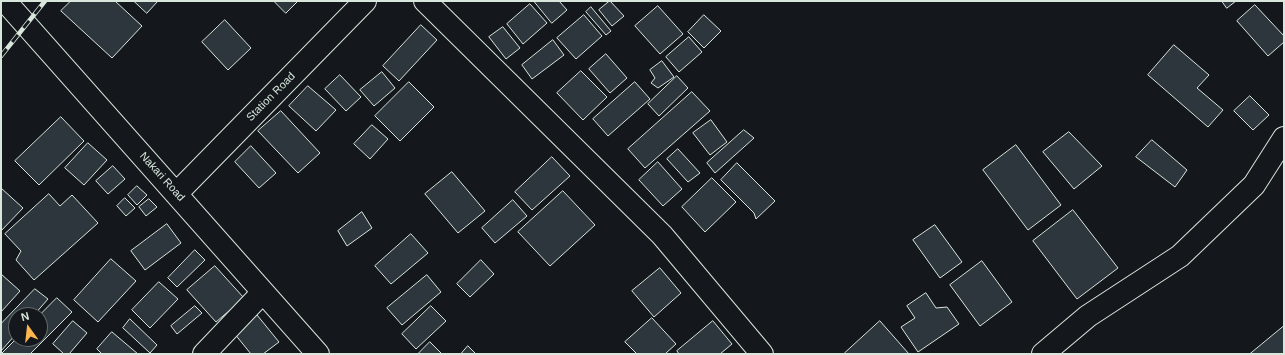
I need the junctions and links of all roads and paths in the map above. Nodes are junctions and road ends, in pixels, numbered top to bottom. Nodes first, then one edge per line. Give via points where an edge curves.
1 (5, 1) edge
2 (365, 1) edge
3 (425, 1) edge
4 (1284, 138) edge
5 (176, 194) junction
6 (263, 292) junction
7 (204, 354) edge
8 (318, 354) edge
9 (762, 354) edge
10 (1043, 354) edge

1 - 5 street, Nakari Road
2 - 5 street, Station Road
3 - 9 street via 662,234
4 - 10 street via 1254,185 1180,256 1088,316
5 - 6 street, Nakari Road
6 - 7 street
6 - 8 street, Nakari Road

